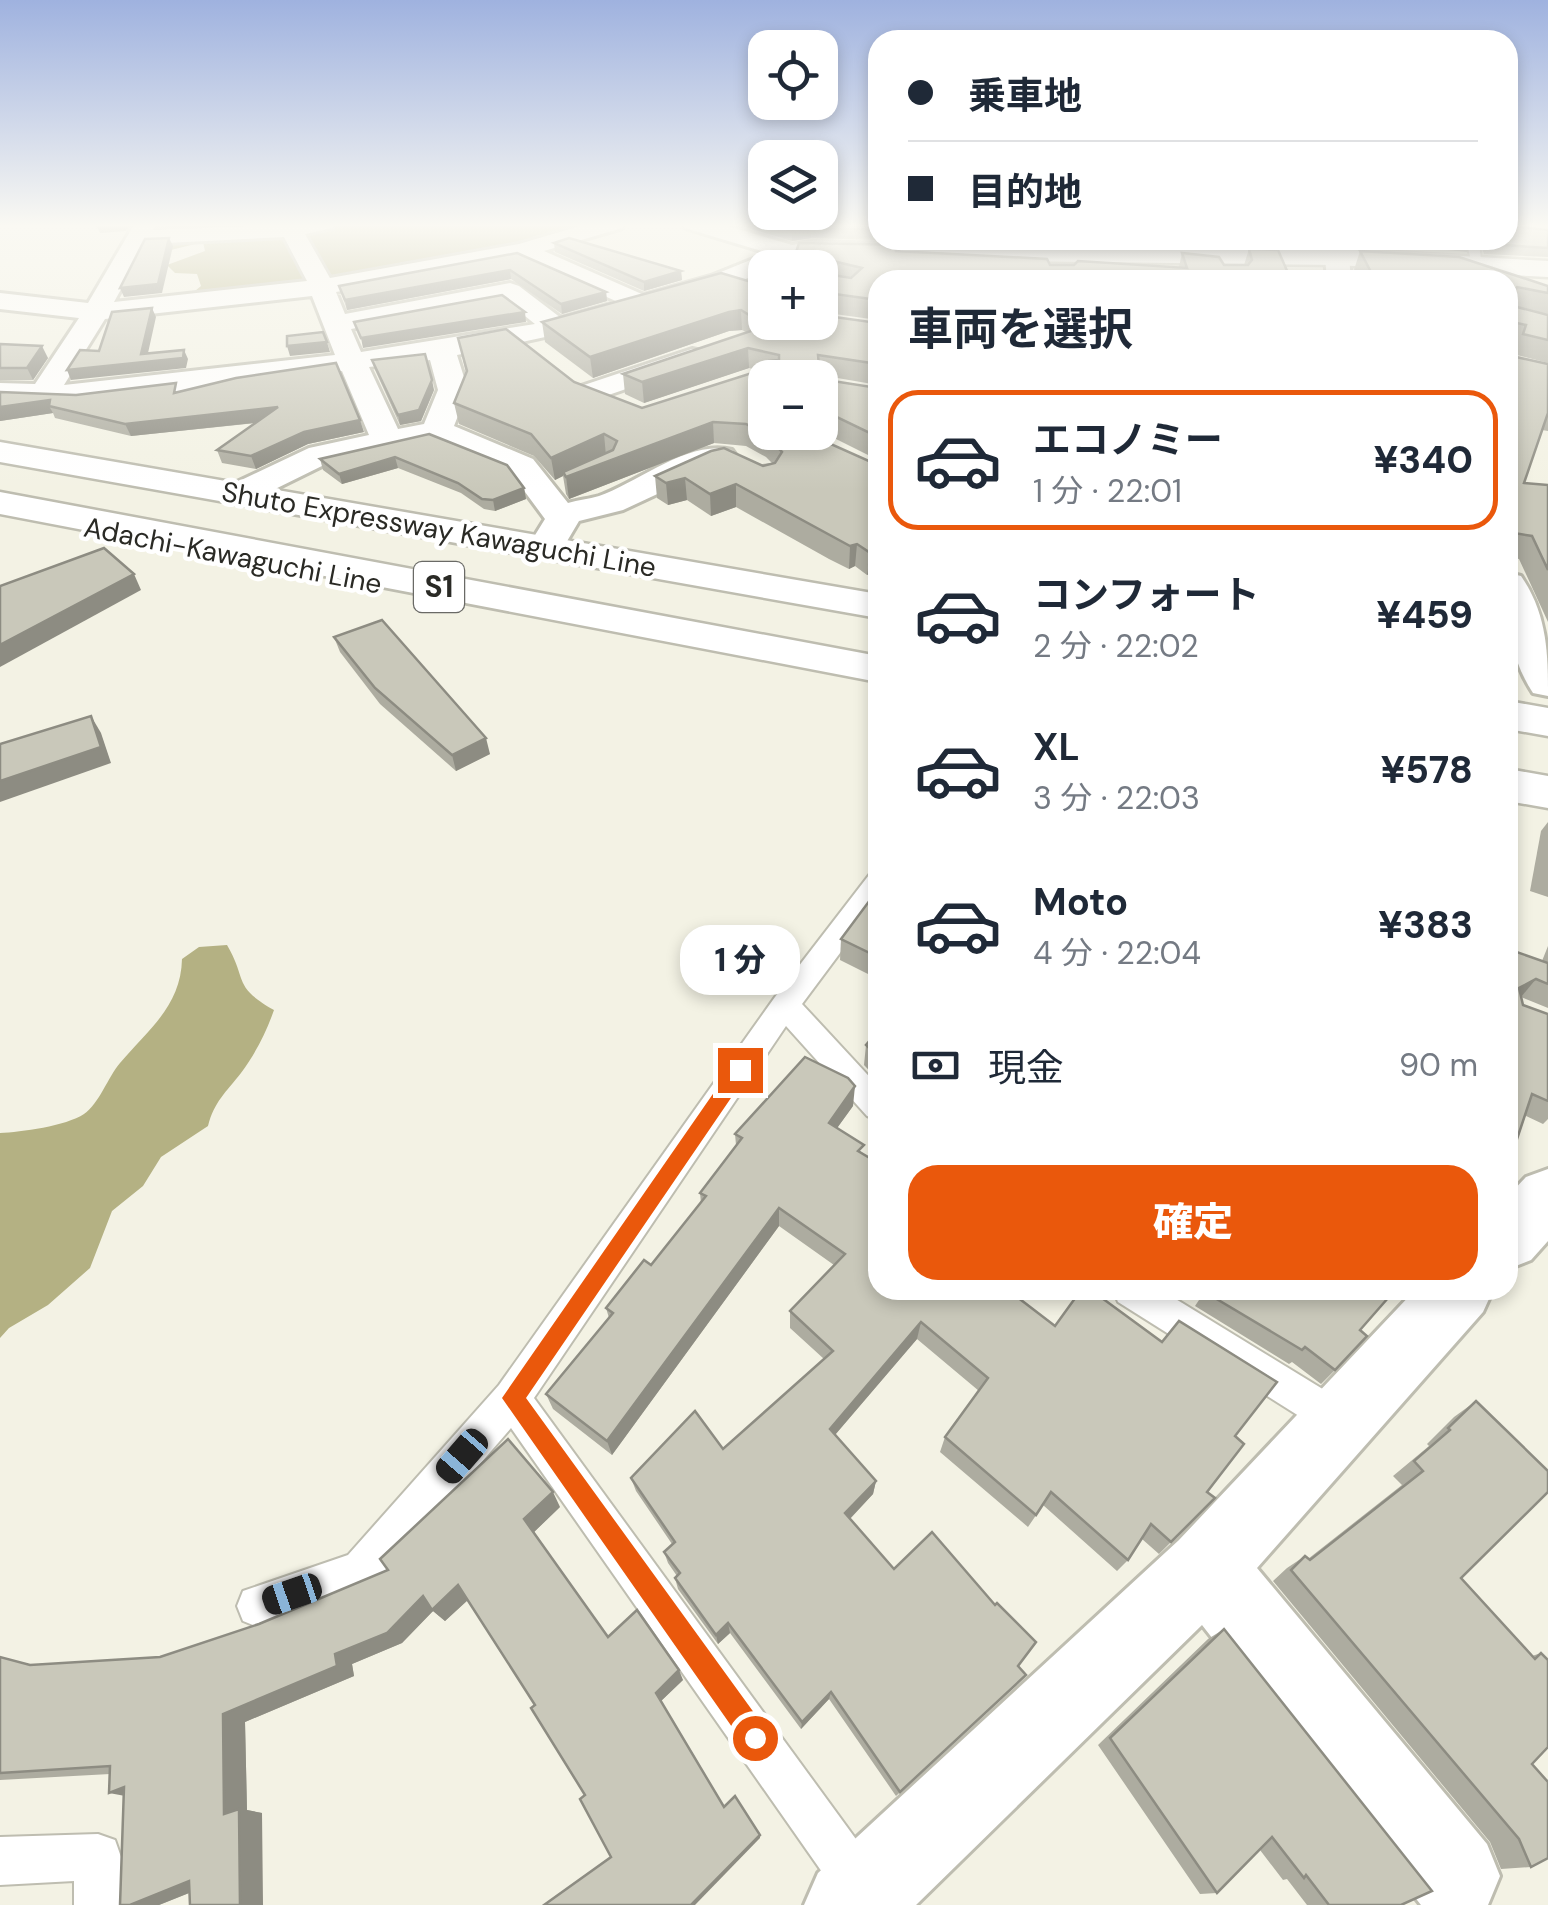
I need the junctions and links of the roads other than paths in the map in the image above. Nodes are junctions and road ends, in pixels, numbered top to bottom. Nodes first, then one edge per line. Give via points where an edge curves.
1 (96, 312) edge
2 (332, 312) edge
3 (402, 312) edge
4 (536, 312) edge
5 (613, 312) edge
6 (336, 324) junction
7 (557, 328) junction
8 (514, 336) junction
9 (723, 346) edge
10 (441, 350) junction
11 (355, 362) junction
12 (1518, 368) edge
13 (1548, 375) edge
14 (0, 392) edge
15 (588, 393) junction
16 (44, 395) junction
17 (625, 409) edge
18 (437, 430) junction
19 (386, 438) junction
20 (0, 449) edge
21 (746, 464) edge
22 (246, 490) junction
23 (0, 507) edge
24 (553, 509) junction
25 (868, 595) edge
26 (868, 604) edge
27 (1518, 609) edge
28 (732, 642) junction
29 (868, 659) edge
30 (868, 667) edge
31 (868, 680) edge
32 (1548, 684) edge
33 (1518, 713) edge
34 (1548, 718) edge
35 (1518, 766) edge
36 (1548, 772) edge
37 (1518, 787) edge
38 (1548, 792) edge
39 (1518, 796) edge
40 (1548, 801) edge
41 (868, 895) edge
42 (785, 1005) junction
43 (868, 1096) edge
44 (1548, 1197) edge
45 (1518, 1228) edge
46 (1146, 1300) edge
47 (1451, 1300) edge
48 (512, 1398) junction
49 (1340, 1420) junction
50 (1206, 1568) junction
51 (258, 1606) dead end
52 (0, 1861) edge
53 (1455, 1876) dead end
54 (858, 1899) edge
55 (98, 1905) edge

1 - 16 street
2 - 6 street
3 - 6 street
4 - 7 street
5 - 7 street
6 - 11 street
7 - 8 street
8 - 10 street
8 - 15 street
9 - 15 street
10 - 11 street
10 - 18 street via 453,390
11 - 16 street
11 - 19 street
12 - 13 street
14 - 16 street
15 - 17 street
18 - 19 street
18 - 24 street via 522,466
19 - 22 street via 320,455
20 - 22 main road, Adachi-Kawaguchi Line
20 - 26 main road, Shuto Expressway Kawaguchi Line / S1
21 - 24 street via 730,455 611,502
22 - 24 main road, Adachi-Kawaguchi Line
23 - 28 main road, Shuto Expressway Kawaguchi Line / S1
23 - 31 main road, Adachi-Kawaguchi Line
24 - 25 main road, Adachi-Kawaguchi Line
27 - 32 street
28 - 29 main road
28 - 30 main road, Shuto Expressway Kawaguchi Line / S1
33 - 34 main road
35 - 36 main road
37 - 38 main road
39 - 40 main road
41 - 42 lane
42 - 43 lane
42 - 48 lane
44 - 45 street
46 - 49 lane
47 - 49 street
48 - 51 lane via 361,1572
48 - 54 lane
49 - 50 street
50 - 53 street
50 - 54 street
52 - 55 lane via 98,1857

